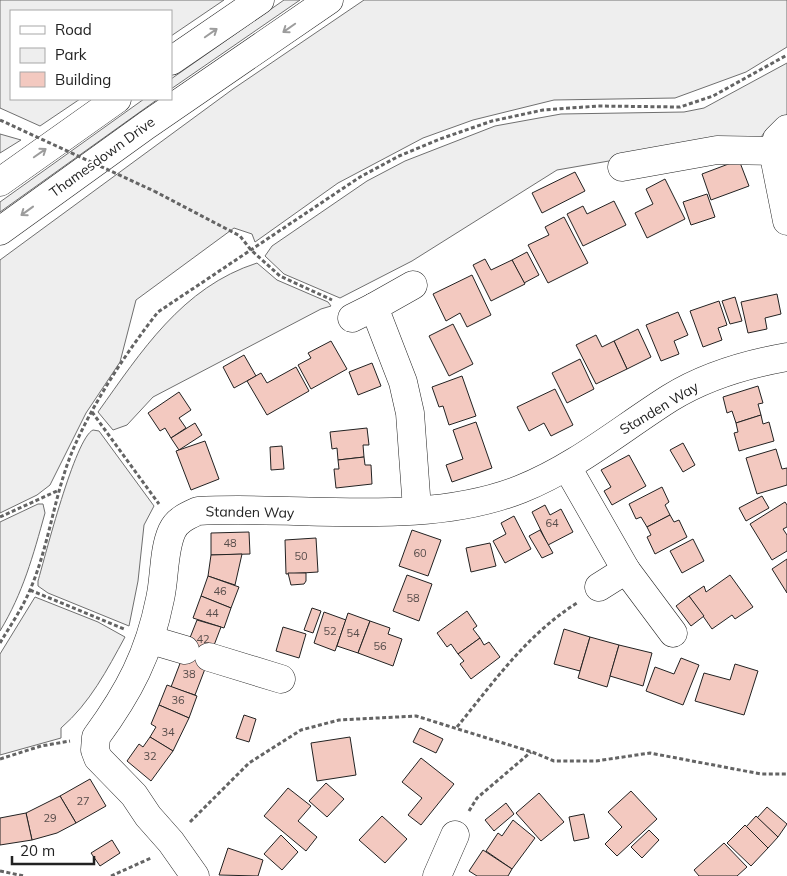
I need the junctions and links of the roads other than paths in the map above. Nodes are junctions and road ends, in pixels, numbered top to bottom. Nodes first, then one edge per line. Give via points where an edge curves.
1 (260, 0) edge
2 (329, 0) edge
3 (172, 60) edge
4 (116, 100) edge
5 (780, 140) edge
6 (622, 167) dead end
7 (0, 182) edge
8 (787, 221) edge
9 (0, 231) edge
10 (412, 284) dead end
11 (787, 357) edge
12 (567, 466) junction
13 (417, 509) junction
14 (626, 570) junction
15 (599, 587) road end
16 (673, 633) dead end
17 (151, 640) junction
18 (281, 679) dead end
19 (455, 835) road end
20 (195, 876) edge
21 (437, 876) edge

3 -> 1 street
2 -> 9 street, Thamesdown Drive
7 -> 4 street
5 - 6 street
5 - 8 street
10 - 13 street via 363,313 404,382 410,414
11 - 12 street, Standen Way via 732,371 689,388
12 - 13 street, Standen Way via 498,496 454,506
12 - 14 street
13 - 17 street, Standen Way via 198,511 176,524 169,540
14 - 15 street
14 - 16 street
17 - 18 street
17 - 20 street via 134,681 96,736 95,750 98,758 134,795
19 - 21 street

